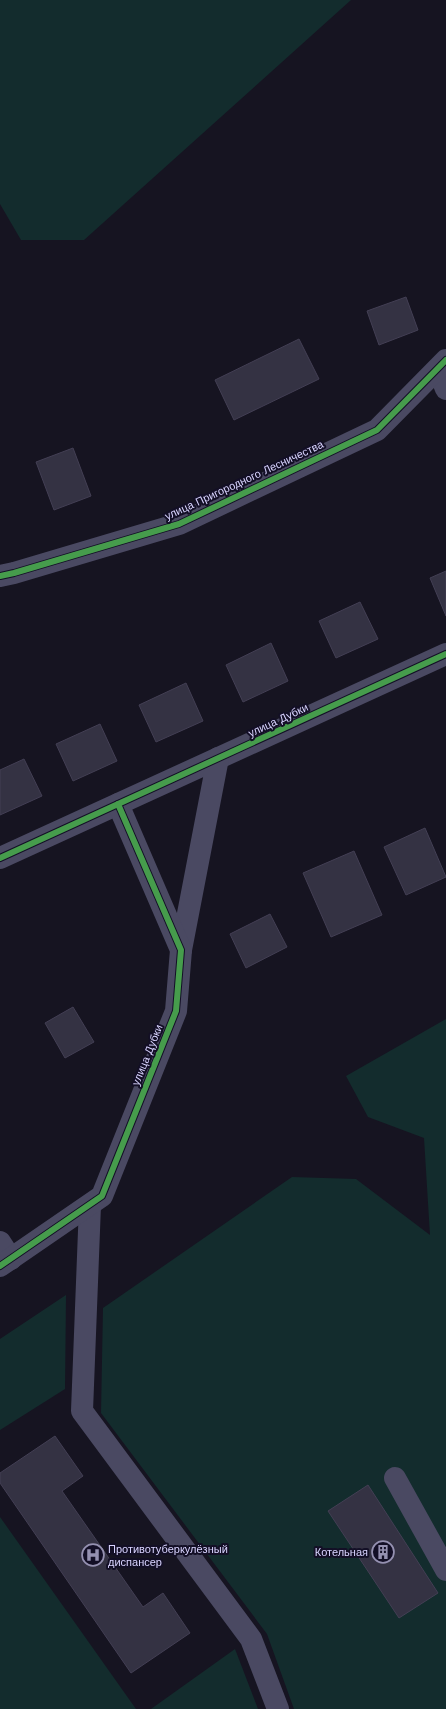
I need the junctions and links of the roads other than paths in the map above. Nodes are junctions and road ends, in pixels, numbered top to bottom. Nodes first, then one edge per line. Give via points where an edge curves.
1 (442, 364) edge
2 (446, 389) edge
3 (0, 576) edge
4 (446, 654) edge
5 (218, 758) junction
6 (118, 804) junction
7 (0, 858) edge
8 (181, 950) junction
9 (90, 1205) junction
10 (4, 1256) edge
11 (395, 1478) dead end
12 (446, 1570) edge
13 (278, 1709) edge

1 - 2 street
1 - 3 street, улица Пригородного Лесничества via 377,430 179,524
4 - 5 street, улица Дубки
5 - 6 street, улица Дубки
5 - 8 street
6 - 7 street, улица Дубки
6 - 8 street, улица Дубки
8 - 9 street, улица Дубки via 176,1011 102,1196
9 - 10 street, улица Дубки
9 - 13 street via 82,1411 251,1639
11 - 12 street

